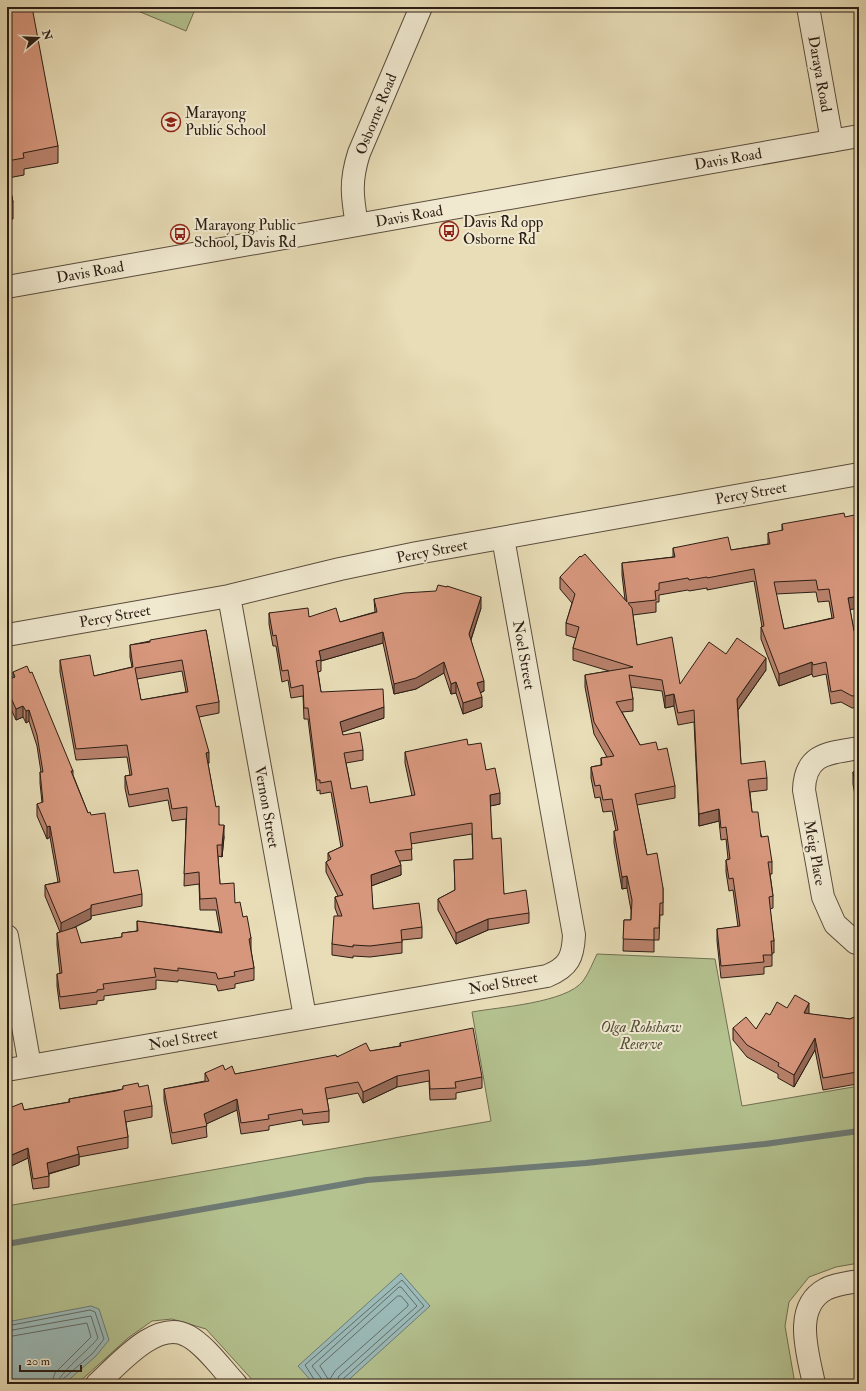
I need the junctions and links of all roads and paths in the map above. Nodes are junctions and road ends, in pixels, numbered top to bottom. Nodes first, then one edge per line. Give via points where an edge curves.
1 (421, 7) edge
2 (808, 7) edge
3 (859, 136) edge
4 (832, 141) junction
5 (357, 225) junction
6 (7, 287) edge
7 (859, 474) edge
8 (503, 538) junction
9 (229, 596) junction
10 (7, 635) edge
11 (859, 748) edge
12 (7, 936) edge
13 (856, 942) dead end
14 (305, 1017) junction
15 (30, 1066) junction
16 (7, 1070) edge
17 (859, 1281) edge
18 (97, 1384) edge
19 (236, 1384) edge
20 (814, 1384) edge

1 - 5 street, Osborne Road via 359,153 353,173 352,192
2 - 4 street, Daraya Road
3 - 4 street, Davis Road
4 - 5 street, Davis Road
5 - 6 street, Davis Road
7 - 8 street, Percy Street
8 - 9 street, Percy Street via 340,569
8 - 14 street, Noel Street via 574,935 574,948 570,960 561,970 547,976
9 - 10 street, Percy Street
9 - 14 street, Vernon Street
11 - 13 street, Meig Place via 830,753 810,752 810,766 805,777 804,790 823,897 835,924
12 - 15 street
14 - 15 street, Noel Street
15 - 16 street, Noel Street
17 - 20 street via 827,1288 816,1295 809,1304 805,1315 805,1329
18 - 19 street via 144,1341 159,1334 175,1331 188,1335 198,1343

